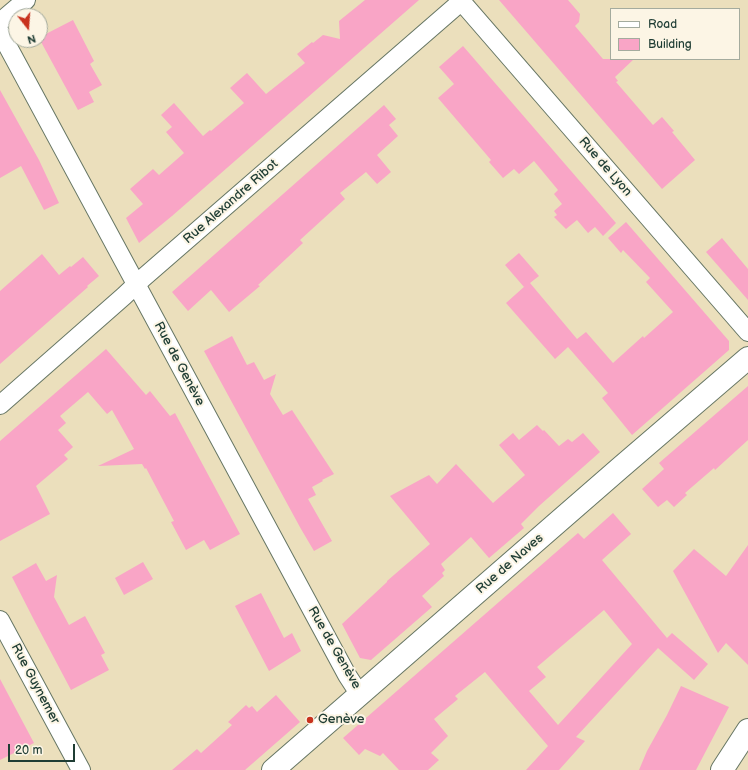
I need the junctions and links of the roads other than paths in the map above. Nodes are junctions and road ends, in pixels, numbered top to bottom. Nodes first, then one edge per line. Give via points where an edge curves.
1 (26, 0) edge
2 (462, 1) edge
3 (0, 22) edge
4 (0, 32) edge
5 (136, 284) junction
6 (748, 332) edge
7 (748, 358) edge
8 (0, 405) edge
9 (0, 620) edge
10 (360, 695) junction
11 (748, 730) edge
12 (748, 755) edge
13 (81, 770) edge
14 (273, 770) edge
15 (722, 770) edge
16 (741, 770) edge

1 - 3 street
2 - 5 street, Rue Alexandre Ribot
2 - 6 street, Rue de Lyon
4 - 5 street, Rue de Genève
5 - 8 street, Rue Alexandre Ribot
5 - 10 street, Rue de Genève
7 - 10 main road, Rue de Naves
9 - 13 street, Rue Guynemer
10 - 14 main road, Rue de Naves
11 - 15 main road
12 - 16 main road

